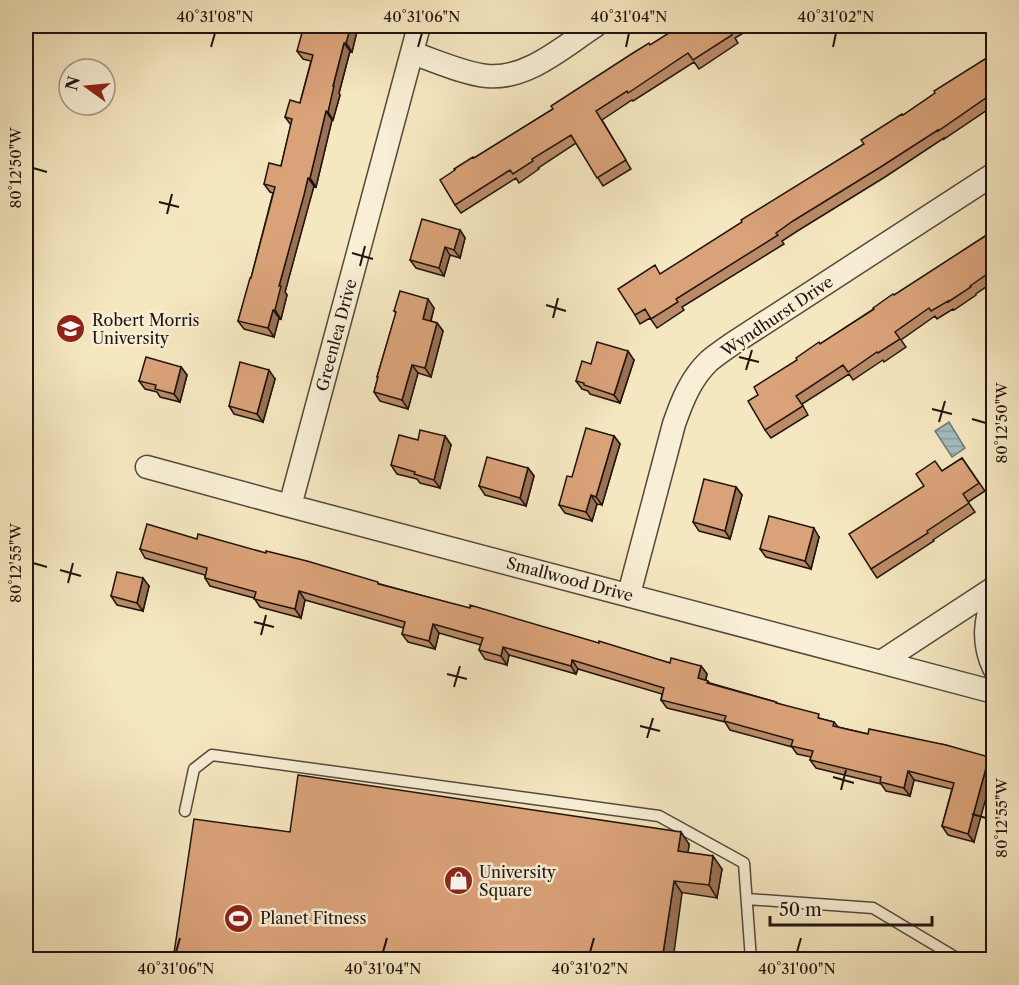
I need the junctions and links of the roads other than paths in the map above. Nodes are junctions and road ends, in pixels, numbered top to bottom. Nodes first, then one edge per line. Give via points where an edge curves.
1 (418, 26) edge
2 (595, 26) edge
3 (412, 52) junction
4 (993, 174) edge
5 (147, 466) dead end
6 (290, 506) junction
7 (993, 588) edge
8 (629, 594) junction
9 (993, 595) edge
10 (881, 662) junction
11 (993, 668) edge
12 (993, 692) edge
13 (185, 812) dead end
14 (747, 899) junction
15 (751, 960) edge
16 (960, 960) edge

1 - 3 street, Greenlea Drive
2 - 3 street via 524,71 505,76 485,76
3 - 6 street, Greenlea Drive
4 - 8 street, Wyndhurst Drive via 732,344 693,379 682,400
5 - 6 street, Smallwood Drive
6 - 8 street, Smallwood Drive
7 - 10 street
8 - 10 street, Smallwood Drive
9 - 11 street via 985,629
10 - 12 street, Smallwood Drive
13 - 14 lane via 194,769 212,755 659,816 744,863
14 - 15 lane
14 - 16 lane via 873,908

